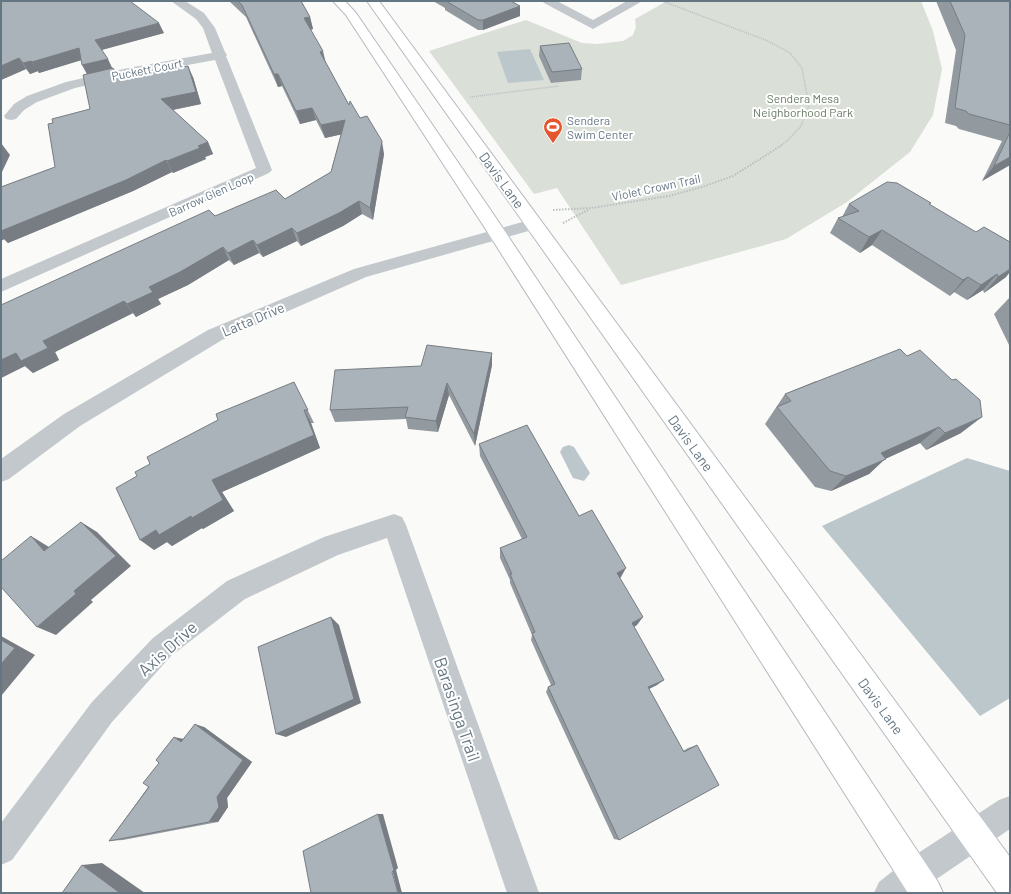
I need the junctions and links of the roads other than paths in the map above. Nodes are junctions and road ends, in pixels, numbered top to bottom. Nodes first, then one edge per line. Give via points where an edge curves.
1 (177, 1) edge
2 (339, 1) edge
3 (373, 1) edge
4 (548, 1) edge
5 (635, 1) edge
6 (221, 55) junction
7 (11, 116) dead end
8 (533, 224) junction
9 (498, 234) junction
10 (1, 286) edge
11 (1, 472) edge
12 (394, 525) joint
13 (1010, 811) edge
14 (975, 836) junction
15 (1, 849) edge
16 (920, 883) edge
17 (1010, 884) edge
18 (523, 893) edge
19 (890, 893) edge

1 - 6 street, Barrow Glen Loop via 204,20
2 - 9 main road
3 - 8 main road, Davis Lane
4 - 5 street via 593,25
6 - 7 street, Puckett Court via 71,85 32,99
6 - 10 street, Barrow Glen Loop via 264,170
8 - 9 street, Latta Drive
8 - 14 main road, Davis Lane
9 - 11 street, Latta Drive via 360,273 215,335 72,420
9 - 16 main road
12 - 15 street, Axis Drive via 333,544 236,590 162,648 102,712
12 - 18 street, Barasinga Trail
13 - 14 street
14 - 16 street
14 - 17 main road, Davis Lane
16 - 19 street

